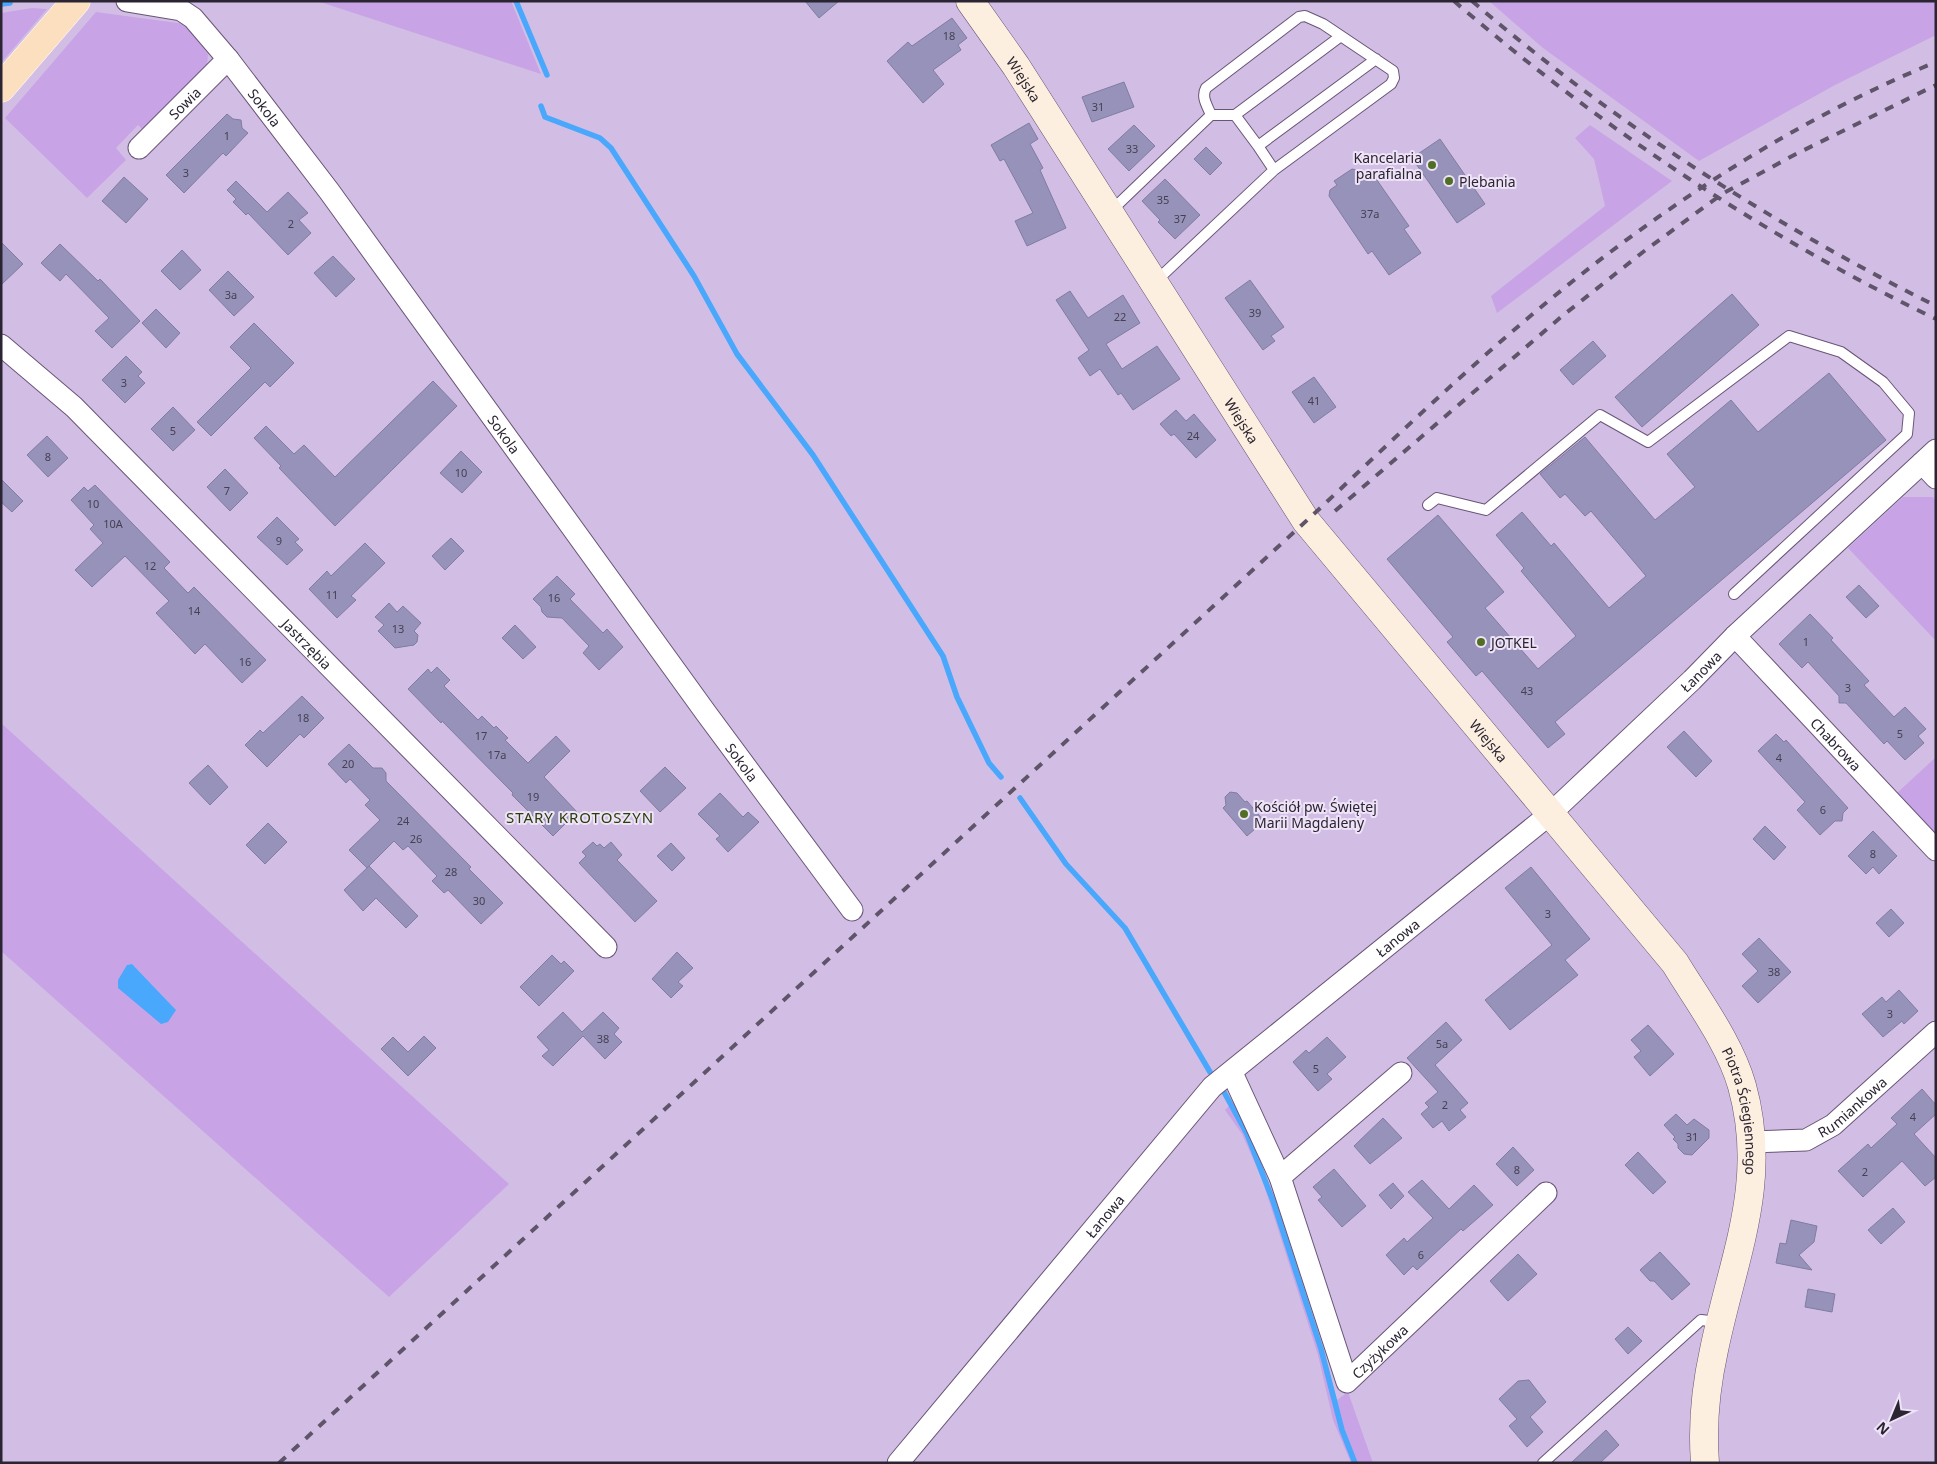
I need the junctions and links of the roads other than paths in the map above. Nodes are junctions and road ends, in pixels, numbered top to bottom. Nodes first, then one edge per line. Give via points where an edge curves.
1 (76, 1) edge
2 (128, 1) edge
3 (970, 1) edge
4 (1341, 36) junction
5 (228, 59) junction
6 (1376, 59) junction
7 (1, 88) edge
8 (1211, 114) junction
9 (1235, 115) junction
10 (1258, 146) junction
11 (139, 148) dead end
12 (1274, 170) junction
13 (1110, 212) junction
14 (1155, 282) junction
15 (1, 344) edge
16 (1931, 464) edge
17 (1428, 505) dead end
18 (1734, 594) dead end
19 (1735, 636) junction
20 (1550, 814) junction
21 (1936, 850) edge
22 (852, 910) dead end
23 (606, 948) dead end
24 (1936, 1032) edge
25 (1232, 1073) junction
26 (1401, 1073) dead end
27 (1751, 1142) junction
28 (1280, 1177) junction
29 (1546, 1193) dead end
30 (1720, 1322) junction
31 (898, 1463) edge
32 (1543, 1463) edge
33 (1705, 1463) edge

1 - 7 main road
2 - 5 street, Sokola via 182,10 193,18
3 - 13 street, Wiejska
4 - 6 lane
4 - 8 lane via 1315,20 1299,17 1206,88 1204,98
4 - 9 lane
5 - 11 street, Sowia
5 - 22 street, Sokola via 329,191
6 - 10 lane
6 - 12 lane via 1393,72 1391,84
8 - 9 lane
8 - 13 lane
9 - 10 lane
10 - 12 lane
12 - 14 lane
13 - 14 street, Wiejska
14 - 20 street, Wiejska via 1306,521
15 - 23 street, Jastrzębia via 80,413
16 - 19 street, Łanowa
17 - 18 lane via 1437,498 1486,510 1600,415 1648,442 1789,336 1841,352 1883,382 1909,413 1907,434
19 - 20 street, Łanowa
19 - 21 street, Chabrowa
20 - 25 street, Łanowa
20 - 27 street, Piotra Ściegiennego via 1675,963 1721,1037 1742,1085
24 - 27 street, Rumiankowa via 1833,1124 1806,1140
25 - 28 street, Czyżykowa
25 - 31 street, Łanowa via 1212,1087
26 - 28 street
27 - 30 street, Piotra Ściegiennego via 1751,1187 1745,1222
28 - 29 street, Czyżykowa via 1347,1382
30 - 32 lane via 1701,1320
30 - 33 street, Piotra Ściegiennego via 1705,1408

